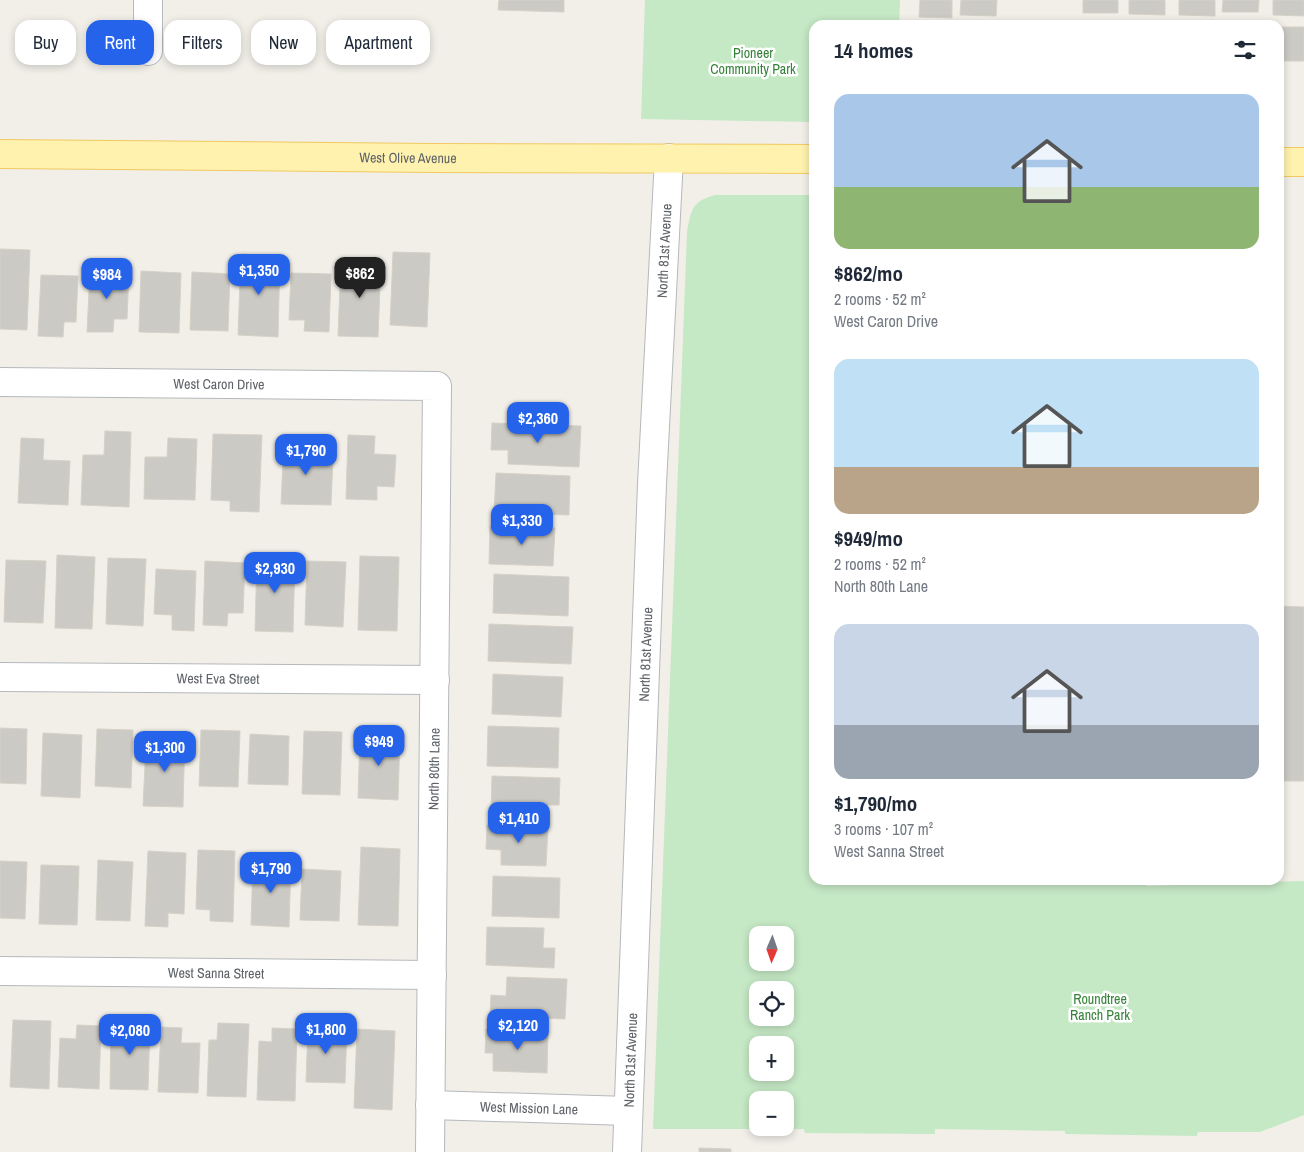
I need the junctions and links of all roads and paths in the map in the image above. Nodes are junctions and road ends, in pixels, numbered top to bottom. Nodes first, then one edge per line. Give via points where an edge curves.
1 (148, 0) edge
2 (148, 20) edge
3 (0, 154) edge
4 (669, 158) junction
5 (809, 159) edge
6 (1284, 162) edge
7 (1304, 162) edge
8 (0, 382) edge
9 (437, 386) joint
10 (0, 677) edge
11 (435, 680) junction
12 (0, 971) edge
13 (432, 975) junction
14 (430, 1105) junction
15 (628, 1112) junction
16 (430, 1152) edge
17 (627, 1152) edge

1 - 2 street
3 - 4 main road, West Olive Avenue
4 - 5 main road, West Olive Avenue
4 - 15 street, North 81st Avenue via 652,484
6 - 7 main road
8 - 9 street, West Caron Drive
9 - 11 street, North 80th Lane
10 - 11 street, West Eva Street
11 - 13 street, North 80th Lane
12 - 13 street, West Sanna Street
13 - 14 street, North 80th Lane
14 - 15 street, West Mission Lane
14 - 16 street, North 80th Lane
15 - 17 street, North 81st Avenue

